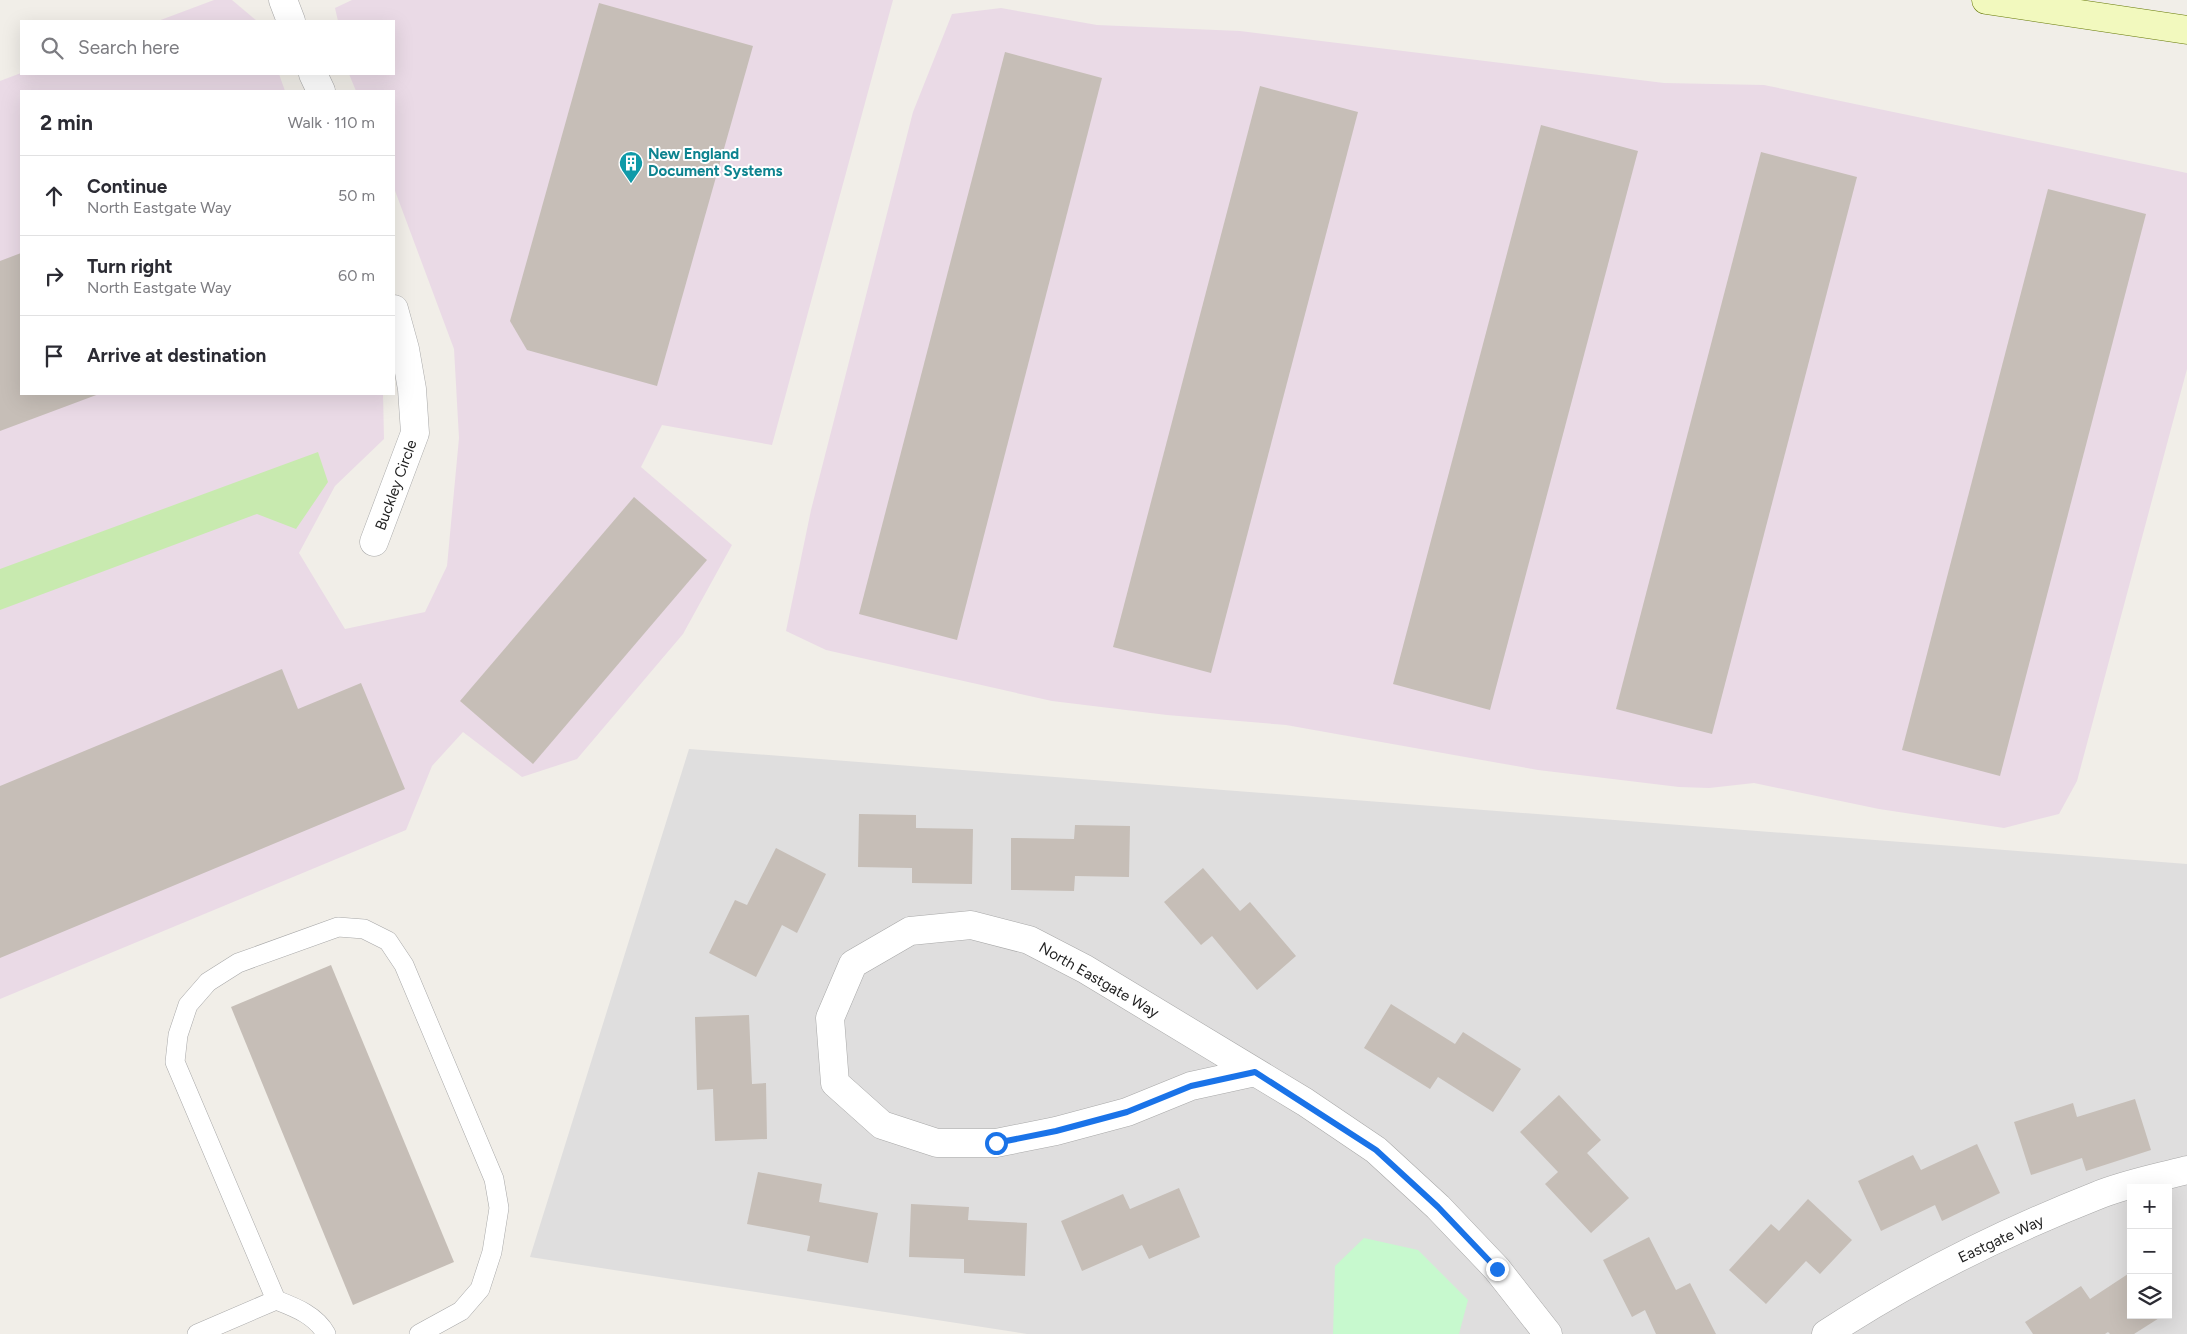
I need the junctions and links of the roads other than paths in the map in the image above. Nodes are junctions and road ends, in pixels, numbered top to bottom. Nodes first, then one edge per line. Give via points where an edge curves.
1 (283, 0) edge
2 (1986, 0) edge
3 (292, 20) edge
4 (2187, 30) edge
5 (313, 75) edge
6 (321, 90) edge
7 (395, 313) edge
8 (374, 542) dead end
9 (1255, 1072) junction
10 (2187, 1170) edge
11 (276, 1300) junction
12 (197, 1334) edge
13 (326, 1334) edge
14 (419, 1334) edge
15 (1548, 1334) edge
16 (1826, 1334) edge

1 - 3 street
2 - 4 street
5 - 6 street
7 - 8 street, Buckley Circle via 412,389 415,433
9 - 9 street, North Eastgate Way via 1085,969 1029,940 971,925 910,931 853,964 830,1018 836,1083 882,1126 937,1143 996,1143 1056,1131 1127,1112 1191,1086
9 - 15 street, North Eastgate Way via 1376,1150 1484,1255
10 - 16 street, Eastgate Way via 2097,1195 1994,1241 1876,1301
11 - 12 lane
11 - 13 lane via 302,1310
11 - 14 lane via 175,1062 178,1035 188,1005 208,982 238,964 338,927 364,929 388,941 404,965 494,1178 499,1208 492,1252 480,1288 461,1311

